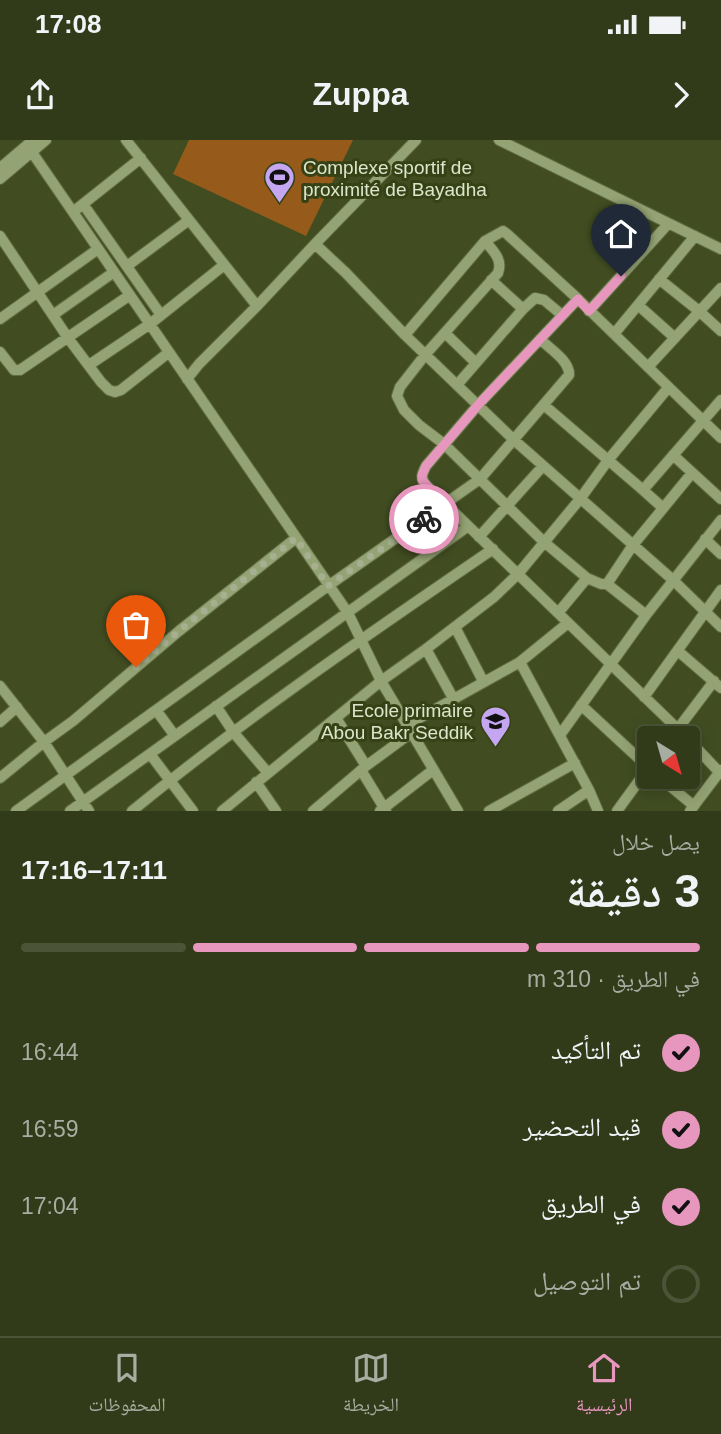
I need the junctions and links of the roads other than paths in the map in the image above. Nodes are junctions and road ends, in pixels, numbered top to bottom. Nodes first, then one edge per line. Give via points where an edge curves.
1 (46, 140) edge
2 (126, 140) edge
3 (416, 140) edge
4 (499, 140) edge
5 (31, 146) edge
6 (141, 158) junction
7 (0, 168) edge
8 (0, 178) edge
9 (83, 204) junction
10 (73, 212) junction
11 (189, 220) junction
12 (668, 223) junction
13 (0, 236) edge
14 (695, 236) junction
15 (485, 241) junction
16 (315, 244) junction
17 (115, 248) junction
18 (721, 249) edge
19 (101, 253) junction
20 (224, 265) junction
21 (127, 266) junction
22 (114, 272) junction
23 (659, 279) junction
24 (491, 280) junction
25 (721, 288) edge
26 (38, 293) junction
27 (130, 295) junction
28 (578, 299) junction
29 (638, 305) junction
30 (257, 306) junction
31 (523, 309) junction
32 (589, 311) junction
33 (699, 312) junction
34 (161, 314) junction
35 (53, 315) junction
36 (562, 315) junction
37 (0, 319) edge
38 (150, 324) junction
39 (721, 331) edge
40 (445, 333) junction
41 (614, 334) junction
42 (405, 335) junction
43 (68, 338) junction
44 (675, 338) junction
45 (540, 340) junction
46 (0, 352) edge
47 (168, 353) junction
48 (425, 355) junction
49 (476, 363) junction
50 (89, 365) junction
51 (648, 367) junction
52 (187, 379) junction
53 (457, 385) junction
54 (668, 388) junction
55 (721, 400) edge
56 (478, 405) junction
57 (544, 405) junction
58 (702, 420) junction
59 (721, 438) edge
60 (514, 440) junction
61 (444, 444) junction
62 (673, 455) junction
63 (609, 459) junction
64 (543, 466) junction
65 (692, 473) junction
66 (480, 480) junction
67 (643, 490) junction
68 (580, 499) junction
69 (721, 499) edge
70 (445, 505) junction
71 (508, 506) junction
72 (663, 508) junction
73 (721, 520) edge
74 (467, 527) junction
75 (480, 537) junction
76 (296, 538) junction
77 (705, 539) junction
78 (544, 542) junction
79 (633, 545) junction
80 (493, 549) junction
81 (721, 554) edge
82 (518, 574) junction
83 (587, 579) junction
84 (673, 580) junction
85 (607, 584) junction
86 (328, 586) junction
87 (721, 590) edge
88 (705, 611) junction
89 (348, 613) junction
90 (558, 613) junction
91 (646, 615) junction
92 (568, 623) junction
93 (455, 627) junction
94 (721, 627) edge
95 (361, 639) junction
96 (426, 649) junction
97 (678, 651) junction
98 (520, 662) junction
99 (610, 665) junction
100 (381, 681) junction
101 (483, 681) junction
102 (0, 686) edge
103 (719, 686) edge
104 (644, 697) junction
105 (453, 698) junction
106 (581, 705) junction
107 (216, 706) junction
108 (18, 707) junction
109 (156, 710) junction
110 (336, 718) junction
111 (0, 722) edge
112 (675, 726) edge
113 (681, 726) edge
114 (409, 729) junction
115 (234, 733) junction
116 (560, 735) junction
117 (174, 736) junction
118 (44, 742) junction
119 (700, 752) edge
120 (150, 754) junction
121 (637, 757) edge
122 (575, 763) junction
123 (364, 768) junction
124 (433, 770) junction
125 (268, 772) junction
126 (720, 772) edge
127 (65, 774) junction
128 (0, 778) edge
129 (170, 780) junction
130 (256, 782) junction
131 (637, 784) edge
132 (671, 789) edge
133 (589, 790) junction
134 (86, 807) edge
135 (692, 809) edge
136 (383, 810) edge
137 (16, 811) edge
138 (70, 811) edge
139 (132, 811) edge
140 (193, 811) edge
141 (222, 811) edge
142 (276, 811) edge
143 (313, 811) edge
144 (458, 811) edge
145 (489, 811) edge
146 (558, 811) edge
147 (598, 811) edge
148 (617, 811) edge

1 - 5 street
2 - 6 street
3 - 16 street
4 - 12 street
5 - 7 street
5 - 8 street
5 - 10 street
6 - 9 street
6 - 11 street
9 - 10 street
9 - 17 street
10 - 19 street
11 - 20 street
11 - 21 street
12 - 14 street
12 - 32 street
13 - 26 street
14 - 18 street
14 - 23 street
15 - 24 street via 500,266
15 - 28 street via 503,231 508,234
15 - 42 street
16 - 30 street
16 - 42 street
17 - 19 street
17 - 21 street
19 - 22 street
19 - 26 street
20 - 30 street
20 - 34 street
21 - 34 street
22 - 27 street
22 - 35 street
23 - 29 street
23 - 33 street
24 - 31 street
24 - 40 street
25 - 33 street
26 - 35 street
26 - 37 street
27 - 38 street
27 - 43 street
28 - 32 street
28 - 36 street
29 - 41 street
29 - 44 street
30 - 52 street
31 - 36 street via 540,298
31 - 49 street
32 - 41 street
33 - 39 street
33 - 44 street
34 - 38 street
35 - 43 street
36 - 45 street
38 - 47 street
38 - 50 street
40 - 48 street
40 - 49 street
41 - 51 street
42 - 48 street
43 - 46 street via 20,370 11,367
43 - 50 street
44 - 51 street
45 - 56 street
45 - 57 street via 570,371
47 - 50 street via 115,391 109,390
47 - 52 street
48 - 53 street
48 - 61 street via 397,396 404,410
49 - 53 street
51 - 54 street
52 - 76 street
53 - 56 street
54 - 58 street
54 - 63 street
55 - 58 street
56 - 60 street
56 - 61 street
57 - 60 street
57 - 63 street
58 - 59 street
58 - 62 street
60 - 64 street
60 - 66 street
61 - 66 street
61 - 70 street via 426,466 422,480
62 - 65 street
62 - 67 street
63 - 67 street
63 - 68 street
64 - 68 street
64 - 71 street
65 - 69 street
65 - 72 street
66 - 70 street
66 - 71 street
67 - 72 street
68 - 78 street
68 - 79 street
70 - 74 street
70 - 86 street
71 - 75 street
71 - 78 street
72 - 79 street
73 - 77 street
74 - 75 street
74 - 89 street
75 - 80 street
76 - 86 street
76 - 118 street
77 - 81 street
77 - 84 street
78 - 82 street
78 - 83 street
79 - 84 street
79 - 85 street
80 - 82 street
80 - 95 street
82 - 90 street
82 - 93 street
83 - 85 street
83 - 90 street
84 - 88 street
84 - 91 street
85 - 91 street
86 - 89 street
86 - 109 street
87 - 88 street
88 - 94 street
88 - 97 street
89 - 95 street
89 - 107 street
90 - 92 street
91 - 99 street
92 - 98 street
92 - 99 street
93 - 96 street
93 - 101 street
95 - 100 street
95 - 115 street
96 - 100 street
96 - 105 street
97 - 103 street
97 - 104 street
98 - 101 street
98 - 116 street
99 - 104 street
99 - 106 street
100 - 110 street
100 - 114 street
101 - 105 street
102 - 108 street
103 - 113 street
104 - 112 street
105 - 114 street
106 - 116 street
106 - 121 street
107 - 115 street
107 - 117 street
108 - 111 street
108 - 118 street
109 - 117 street
109 - 127 street
110 - 123 street
110 - 125 street
114 - 123 street
114 - 124 street
115 - 125 street
115 - 129 street
116 - 122 street
117 - 120 street
118 - 127 street
118 - 128 street
119 - 126 street
120 - 129 street
120 - 134 street
122 - 133 street
122 - 145 street
123 - 136 street
123 - 143 street
124 - 136 street
124 - 144 street
125 - 130 street
126 - 135 street
127 - 134 street
127 - 137 street
129 - 139 street
129 - 140 street
130 - 141 street
130 - 142 street
131 - 148 street
132 - 135 street
133 - 146 street
133 - 147 street
134 - 138 street

